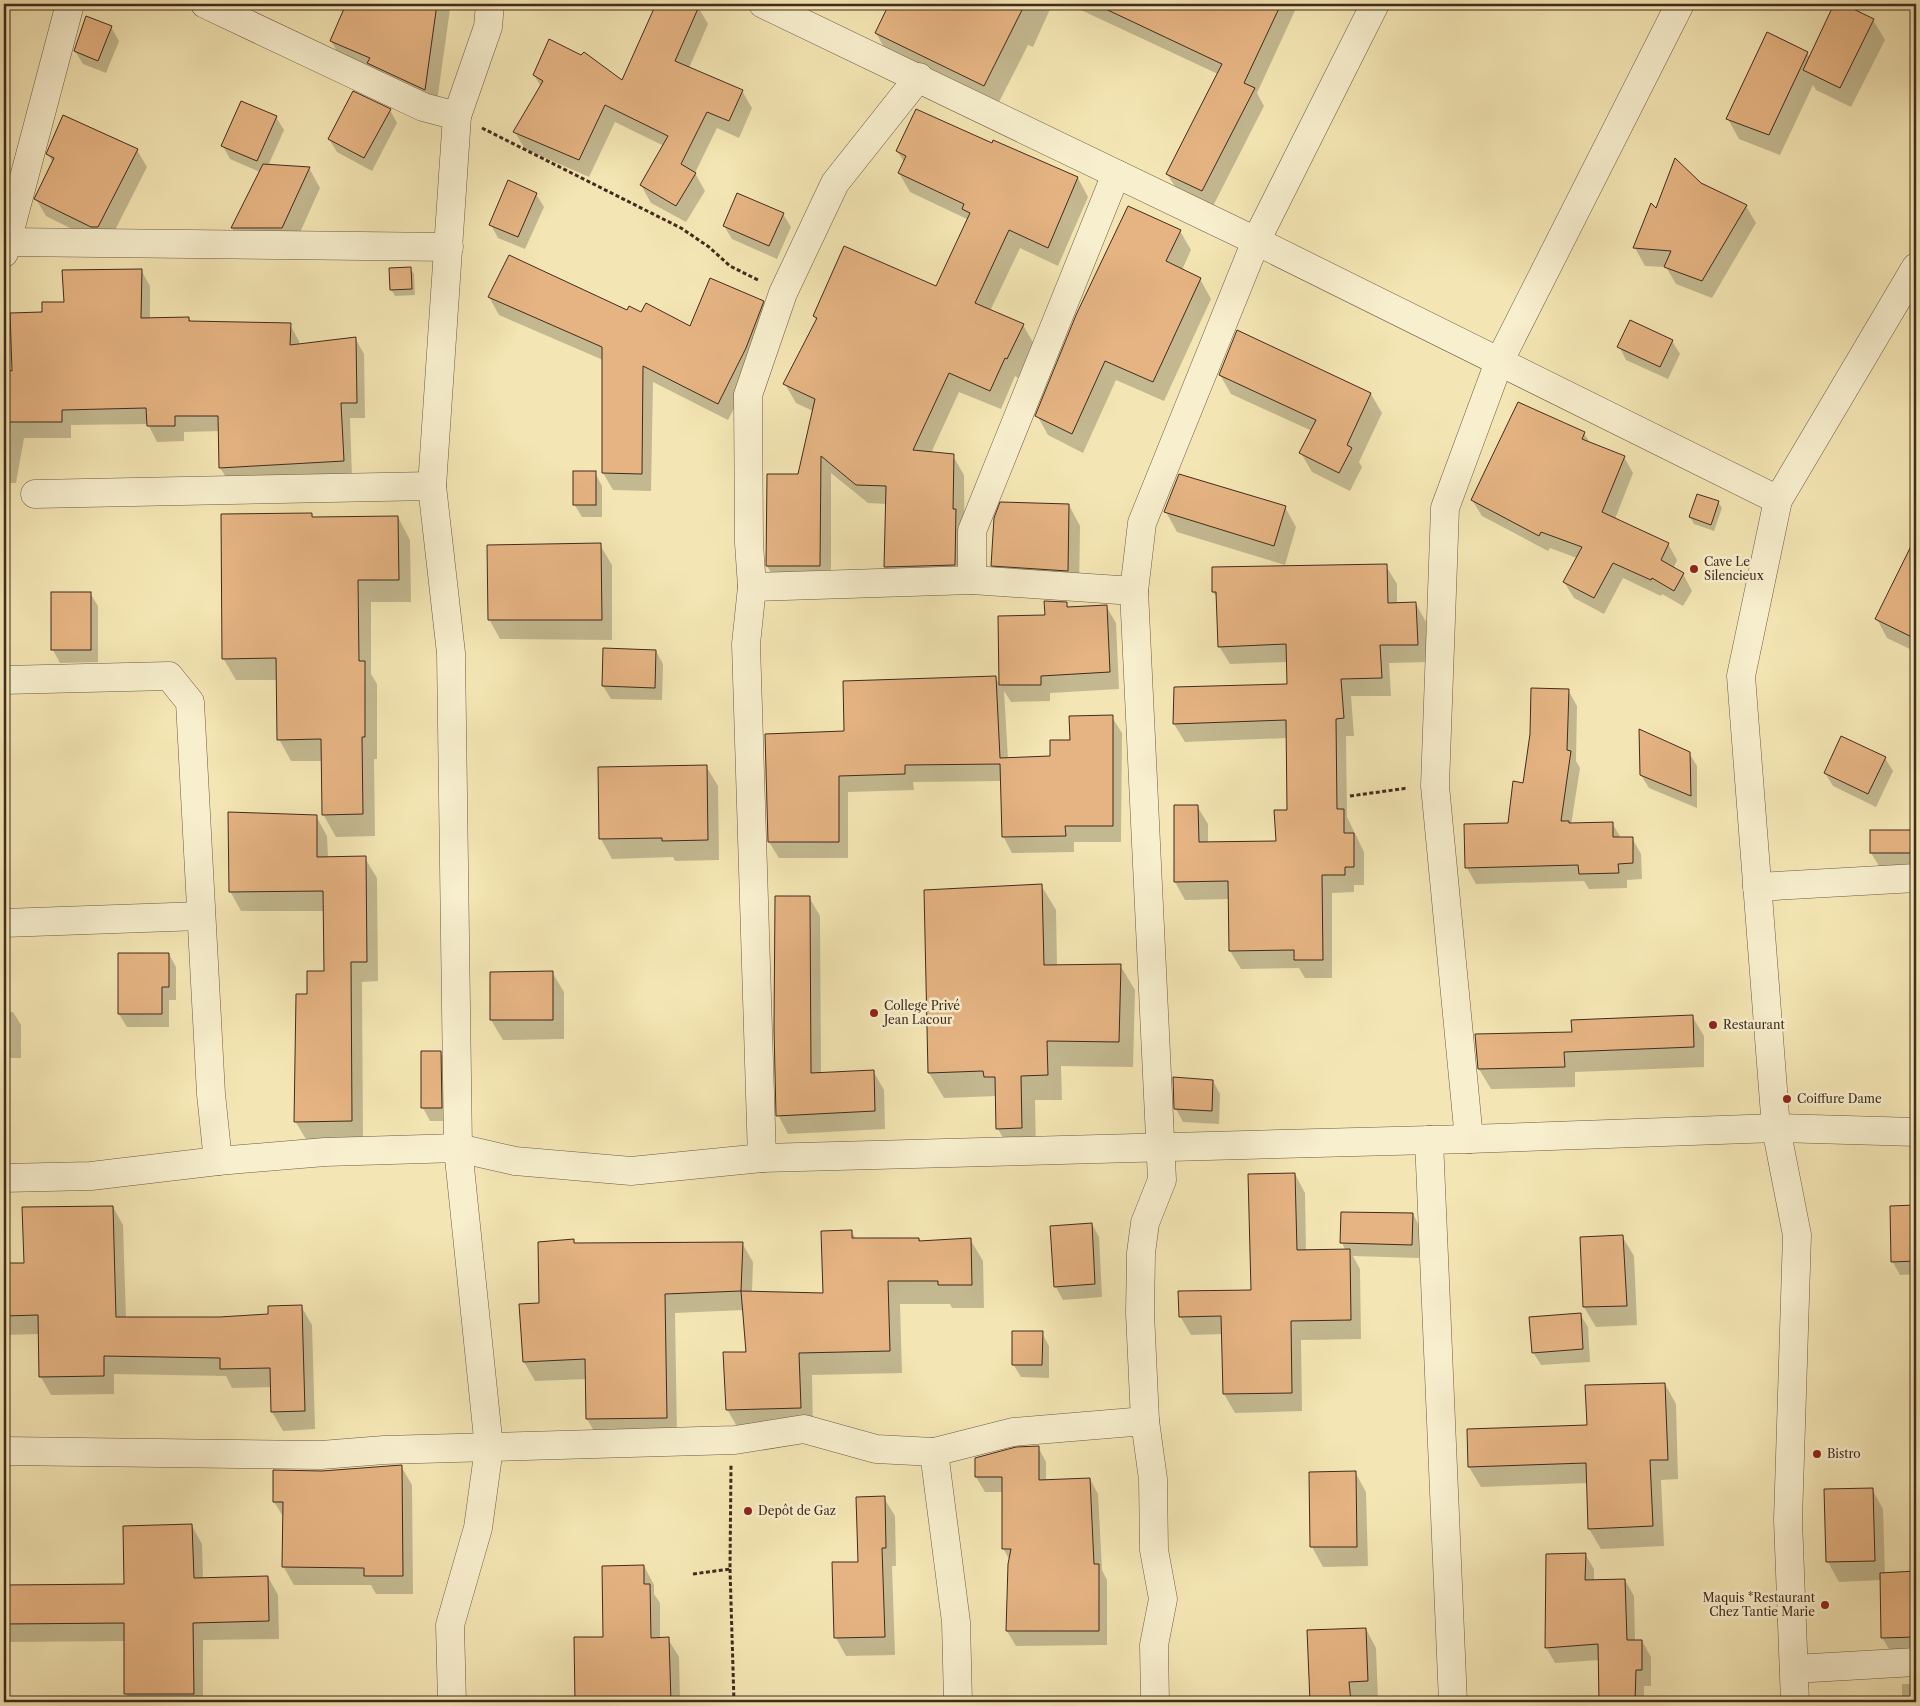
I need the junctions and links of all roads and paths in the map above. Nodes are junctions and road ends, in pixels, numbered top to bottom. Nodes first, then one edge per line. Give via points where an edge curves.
1 (70, 4) edge
2 (205, 4) edge
3 (490, 4) edge
4 (762, 4) edge
5 (1375, 4) edge
6 (1680, 4) edge
7 (919, 77) junction
8 (457, 116) junction
9 (1116, 174) junction
10 (1256, 241) junction
11 (449, 247) junction
12 (5, 248) edge
13 (1916, 267) edge
14 (783, 293) junction
15 (1499, 362) junction
16 (432, 486) junction
17 (35, 494) dead end
18 (1778, 500) junction
19 (972, 580) junction
20 (752, 587) junction
21 (1134, 591) junction
22 (4, 680) edge
23 (1435, 786) junction
24 (1350, 796) dead end
25 (1916, 878) edge
26 (1757, 887) junction
27 (201, 916) junction
28 (4, 923) edge
29 (1776, 1128) junction
30 (1916, 1132) edge
31 (1469, 1139) junction
32 (1429, 1140) junction
33 (1160, 1147) junction
34 (458, 1148) junction
35 (762, 1158) junction
36 (218, 1161) junction
37 (4, 1178) edge
38 (1146, 1421) junction
39 (735, 1440) junction
40 (489, 1448) junction
41 (4, 1451) edge
42 (934, 1452) junction
43 (730, 1569) junction
44 (693, 1574) dead end
45 (1916, 1662) edge
46 (1794, 1669) junction
47 (452, 1702) edge
48 (734, 1702) edge
49 (958, 1702) edge
50 (1155, 1702) edge
51 (1453, 1702) edge
52 (1795, 1702) edge

1 - 12 street
2 - 8 street via 423,107
3 - 8 street via 488,27
4 - 7 street
5 - 10 street
6 - 15 street
7 - 9 street
7 - 14 street via 835,183
8 - 11 street
8 - 14 path via 681,228 730,266
9 - 10 street
9 - 19 street via 972,531
10 - 15 street
10 - 21 street via 1142,523
11 - 12 street
11 - 16 street
13 - 18 street
14 - 20 street via 748,395
15 - 18 street
15 - 23 street via 1444,508
16 - 17 street
16 - 34 street via 451,654
18 - 26 street via 1741,676
19 - 20 street
19 - 21 street
20 - 35 street via 746,644
21 - 33 street
22 - 27 street via 169,676 190,702
23 - 24 path
23 - 31 street
25 - 26 street
26 - 29 street
27 - 28 street
27 - 36 street
29 - 30 street
29 - 31 street
29 - 46 street via 1797,1234 1788,1520
31 - 32 street
32 - 33 street
32 - 51 street
33 - 35 street
33 - 38 street via 1162,1180 1146,1223 1141,1253 1141,1367
34 - 35 street via 515,1161 631,1171
34 - 36 street via 325,1152
34 - 40 street
36 - 37 street via 91,1176
38 - 42 street via 1013,1432
38 - 50 street via 1153,1479 1154,1550 1163,1600 1154,1645
39 - 40 street
39 - 42 street via 804,1428 876,1448
39 - 43 path
40 - 41 street via 282,1455
40 - 47 street via 478,1528 450,1625
42 - 49 street via 956,1622
43 - 44 path
43 - 48 path
45 - 46 street
46 - 52 street

